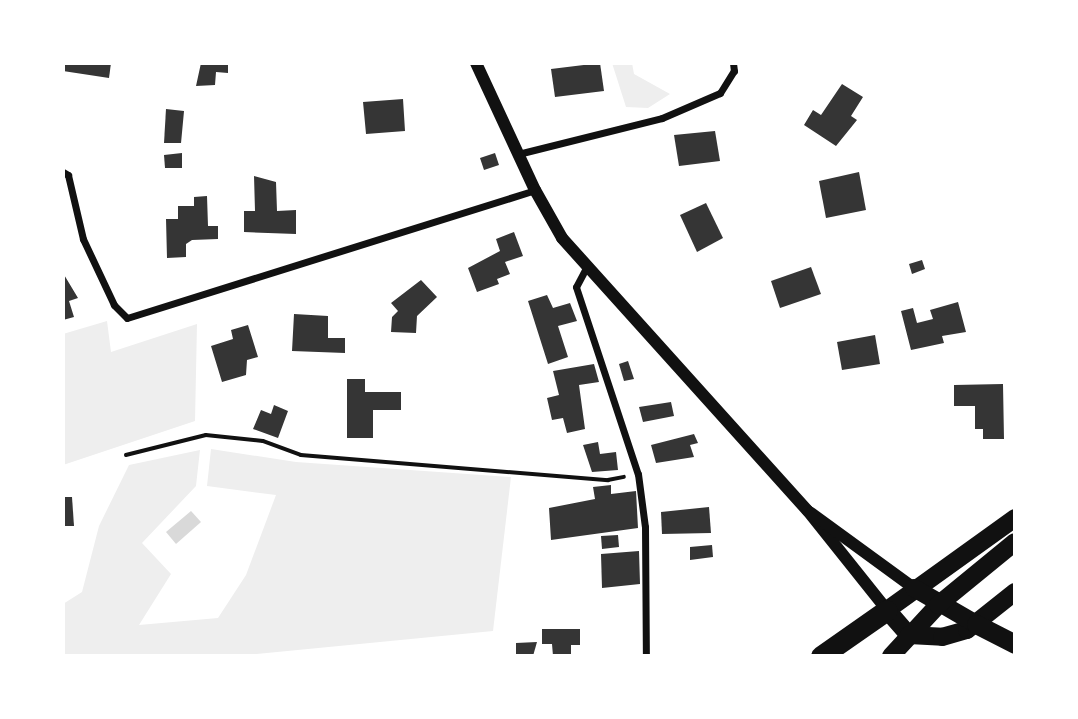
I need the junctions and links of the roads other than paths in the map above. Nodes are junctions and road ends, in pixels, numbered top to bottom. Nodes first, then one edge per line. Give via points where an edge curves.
1 (476, 63) edge
2 (733, 63) edge
3 (518, 153) junction
4 (63, 172) edge
5 (535, 190) junction
6 (586, 268) junction
7 (808, 511) junction
8 (1015, 518) edge
9 (1015, 542) edge
10 (914, 588) junction
11 (1015, 592) edge
12 (938, 605) junction
13 (887, 610) junction
14 (976, 624) junction
15 (909, 635) junction
16 (1015, 645) edge
17 (646, 656) edge
18 (821, 656) edge
19 (891, 656) edge

1 - 3 street
2 - 3 street via 734,71 720,93 685,108
3 - 5 street
4 - 5 street via 68,175 83,239 114,305 127,318
5 - 6 street
6 - 7 street
6 - 17 street via 576,287 638,474 645,527
7 - 10 street
7 - 13 street
8 - 10 main road
9 - 12 main road
10 - 12 main road
10 - 13 main road
11 - 14 main road
12 - 14 main road
12 - 15 main road
13 - 15 main road
13 - 18 highway
14 - 15 main road via 942,638
14 - 16 highway
15 - 19 main road

